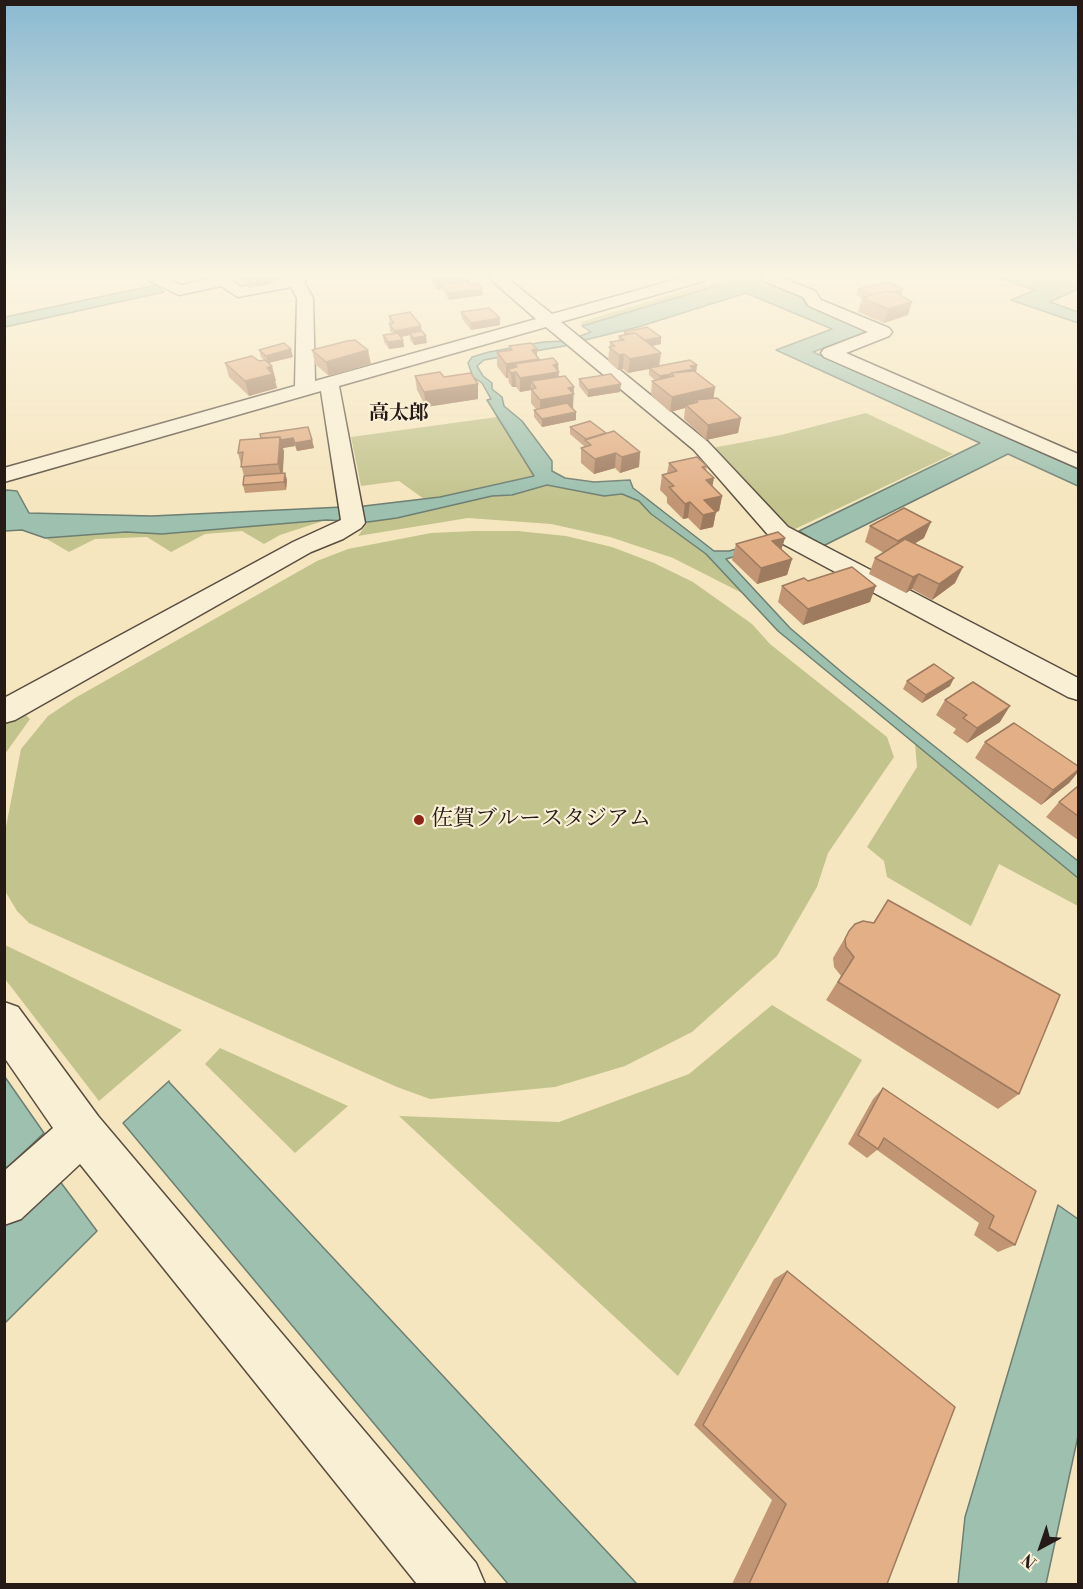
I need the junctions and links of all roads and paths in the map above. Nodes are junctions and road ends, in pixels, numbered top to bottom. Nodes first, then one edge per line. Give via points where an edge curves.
1 (305, 352) edge
2 (441, 352) edge
3 (588, 352) edge
4 (832, 352) edge
5 (329, 384) junction
6 (305, 391) junction
7 (1078, 462) edge
8 (4, 475) edge
9 (1078, 690) edge
10 (4, 712) edge
11 (4, 1021) edge
12 (82, 1132) junction
13 (4, 1202) edge
14 (455, 1584) edge

1 - 6 street
2 - 5 street
3 - 9 street via 701,446 779,532
4 - 7 street
5 - 6 street
5 - 10 street via 346,521
6 - 8 street
11 - 12 street
12 - 13 street
12 - 14 street

